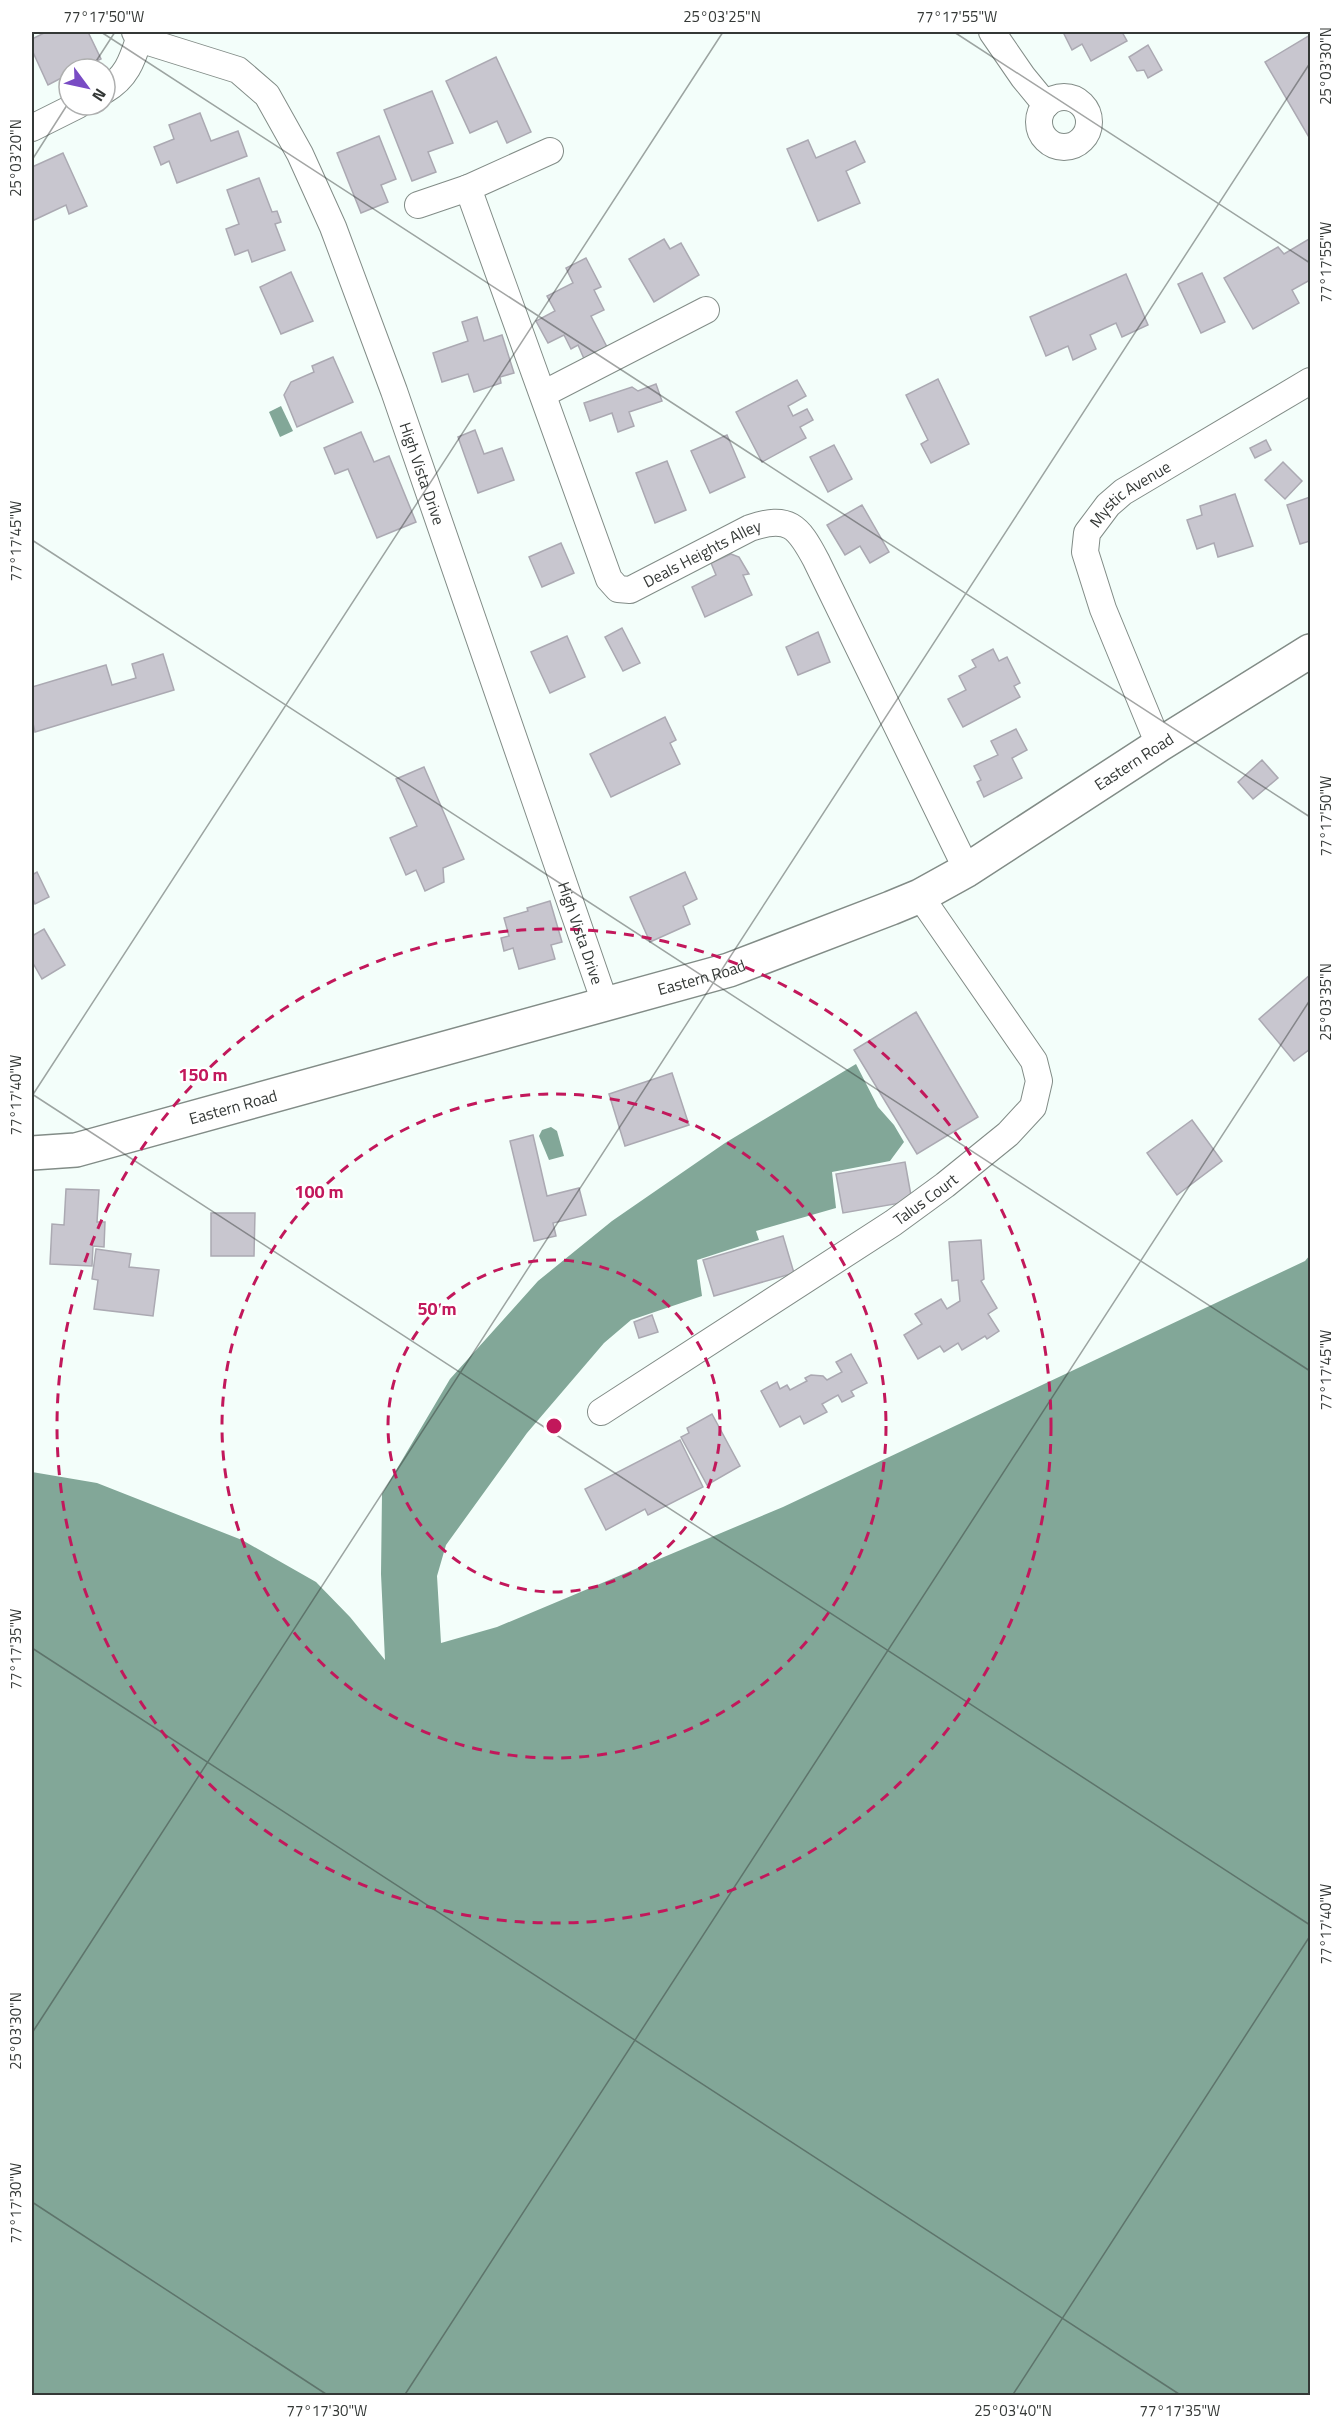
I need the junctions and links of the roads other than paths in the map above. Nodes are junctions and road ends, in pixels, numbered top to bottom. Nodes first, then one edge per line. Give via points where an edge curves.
1 (992, 32) edge
2 (137, 35) edge
3 (117, 83) edge
4 (1046, 105) dead end
5 (57, 116) edge
6 (32, 128) edge
7 (550, 151) dead end
8 (468, 188) junction
9 (418, 206) dead end
10 (706, 310) dead end
11 (1311, 381) edge
12 (543, 394) junction
13 (1311, 651) edge
14 (1159, 745) junction
15 (967, 870) junction
16 (920, 896) junction
17 (605, 1003) junction
18 (32, 1153) edge
19 (601, 1412) dead end

1 - 4 street
2 - 3 street via 131,66
2 - 17 street, High Vista Drive via 238,70 267,95 300,154 333,227 394,391
5 - 6 street
7 - 8 street
8 - 9 street
8 - 12 street, Deals Heights Alley
10 - 12 street
11 - 14 street, Mystic Avenue via 1123,492 1087,533 1085,552 1103,609
12 - 15 street, Deals Heights Alley via 609,579 618,589 630,590 750,528 770,522 790,525 806,542
13 - 14 highway, Eastern Road
14 - 15 highway, Eastern Road
15 - 16 highway, Eastern Road
16 - 17 highway, Eastern Road via 729,970
16 - 19 street, Talus Court via 1034,1061 1039,1082 1033,1107 1008,1134 893,1223
17 - 18 highway, Eastern Road via 76,1150

